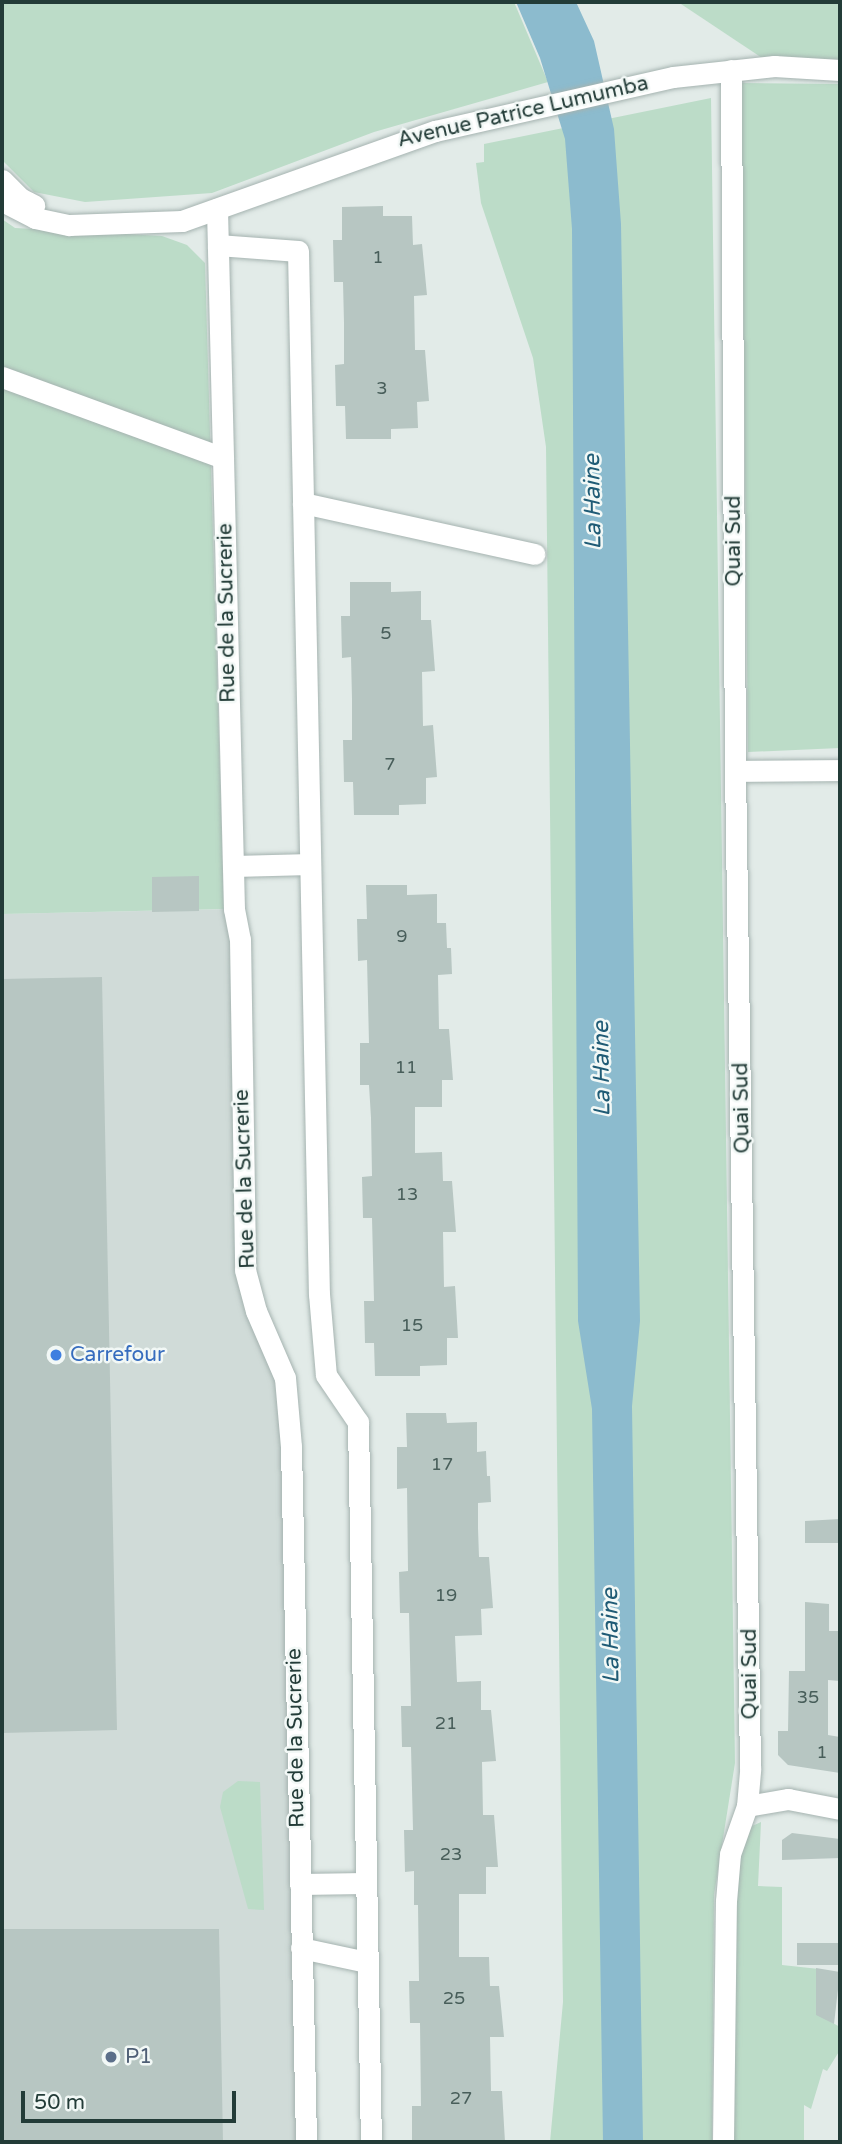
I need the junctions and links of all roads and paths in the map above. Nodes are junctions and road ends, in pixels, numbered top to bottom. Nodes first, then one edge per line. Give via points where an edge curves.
1 (731, 69) junction
2 (840, 70) edge
3 (2, 180) edge
4 (2, 201) edge
5 (217, 208) junction
6 (218, 245) junction
7 (2, 377) edge
8 (223, 458) junction
9 (303, 503) junction
10 (534, 554) dead end
11 (840, 770) edge
12 (735, 771) junction
13 (310, 864) junction
14 (233, 866) junction
15 (747, 1806) junction
16 (840, 1809) edge
17 (365, 1883) junction
18 (300, 1884) junction
19 (301, 1948) junction
20 (367, 1962) junction
21 (306, 2142) edge
22 (371, 2142) edge
23 (723, 2142) edge

1 - 2 street, Avenue Patrice Lumumba
1 - 5 street, Avenue Patrice Lumumba via 630,86 384,146
1 - 12 street, Quai Sud
3 - 5 street, Avenue Patrice Lumumba via 20,198 41,208 71,212
4 - 5 street, Avenue Patrice Lumumba via 35,218 69,225 182,221
5 - 6 street, Rue de la Sucrerie
6 - 8 street, Rue de la Sucrerie
6 - 9 street via 298,251
7 - 8 street
8 - 14 street, Rue de la Sucrerie
9 - 10 street
9 - 13 street
11 - 12 street
12 - 15 street, Quai Sud via 750,1612
13 - 14 street
13 - 17 street via 319,1294 326,1375 358,1422
14 - 18 street, Rue de la Sucrerie via 240,939 246,1270 256,1311 285,1378 290,1447
15 - 16 street via 788,1799
15 - 23 street, Quai Sud via 730,1854 726,1901
17 - 18 street
17 - 20 street
18 - 19 street, Rue de la Sucrerie
19 - 20 street
19 - 21 street, Rue de la Sucrerie
20 - 22 street

